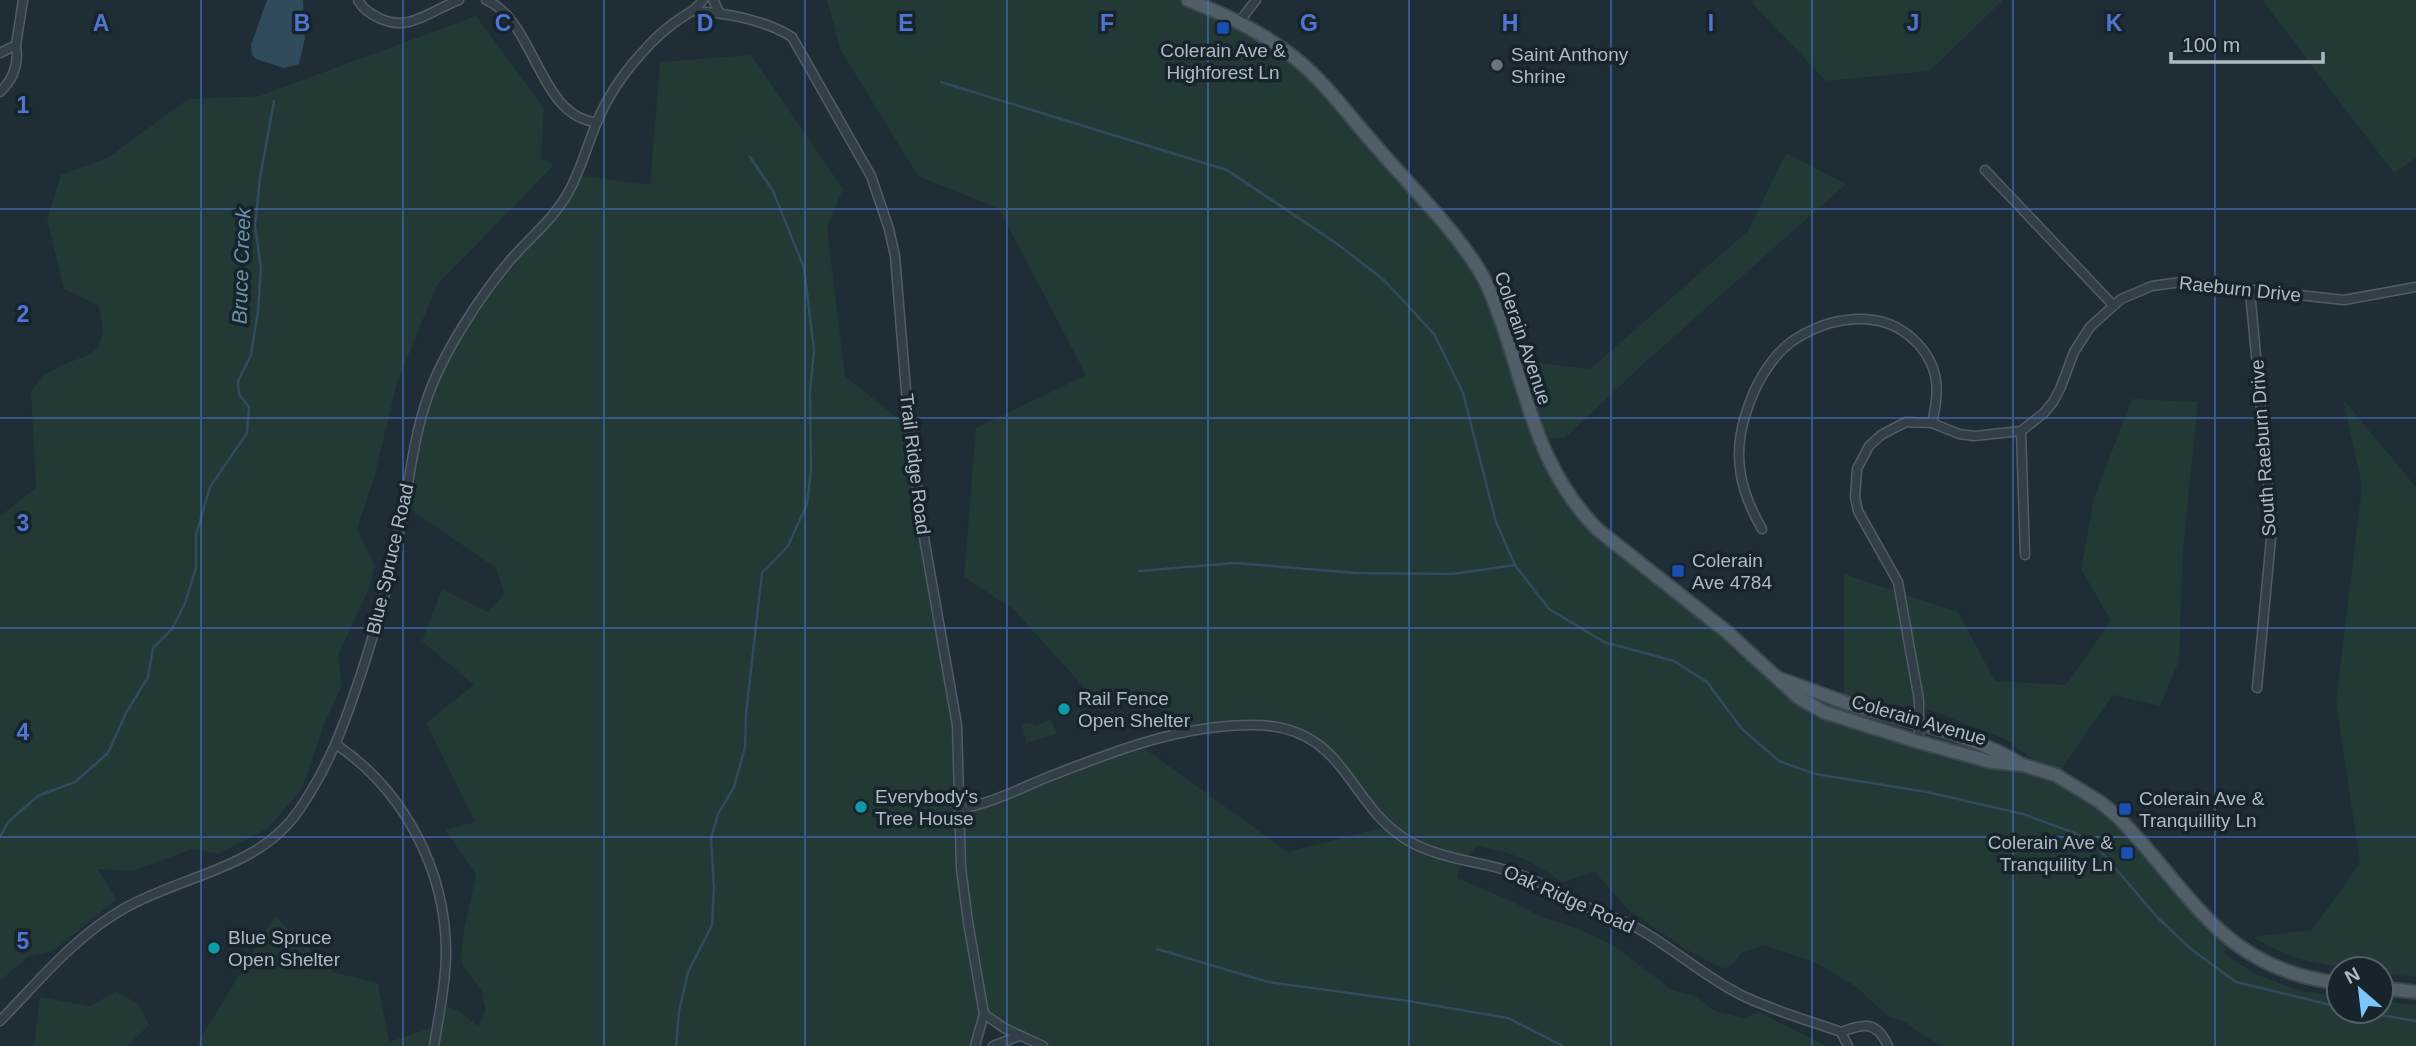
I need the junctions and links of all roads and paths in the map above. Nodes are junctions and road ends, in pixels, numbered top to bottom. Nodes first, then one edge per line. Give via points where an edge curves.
1 (23, 0) edge
2 (358, 0) edge
3 (458, 0) edge
4 (486, 0) edge
5 (692, 0) edge
6 (703, 0) edge
7 (713, 0) edge
8 (1188, 0) edge
9 (1256, 0) edge
10 (693, 12) junction
11 (720, 13) junction
12 (1240, 21) junction
13 (16, 45) junction
14 (0, 54) edge
15 (0, 92) edge
16 (597, 122) junction
17 (1985, 170) dead end
18 (2416, 288) edge
19 (2250, 291) junction
20 (2113, 305) junction
21 (1932, 423) junction
22 (2021, 432) junction
23 (1762, 529) dead end
24 (2025, 555) dead end
25 (1774, 677) junction
26 (2257, 688) dead end
27 (1919, 724) junction
28 (1919, 742) junction
29 (337, 745) junction
30 (2023, 765) junction
31 (959, 810) junction
32 (2325, 981) edge
33 (2395, 990) edge
34 (2416, 992) edge
35 (984, 1014) junction
36 (0, 1021) edge
37 (1841, 1032) junction
38 (1019, 1036) junction
39 (433, 1046) edge
40 (975, 1046) edge
41 (993, 1046) edge
42 (1043, 1046) edge
43 (1848, 1046) edge
44 (1888, 1046) edge

1 - 13 street
2 - 3 street via 377,18 400,24 422,19
4 - 16 street via 510,19 567,109
5 - 10 street
6 - 10 street, Blue Spruce Road
7 - 11 street
8 - 12 main road, Colerain Avenue
9 - 12 street
10 - 11 street, Trail Ridge Road
10 - 16 street, Blue Spruce Road via 681,17 640,55
11 - 31 street, Trail Ridge Road via 769,25 792,37 858,151 881,202 895,257 921,519 955,704
12 - 25 main road, Colerain Avenue via 1296,59 1319,82 1481,273 1538,438 1581,512 1727,632
13 - 14 street
13 - 15 street via 12,77
16 - 29 street, Blue Spruce Road via 568,193 494,282 433,384 416,441 390,575
17 - 20 street
18 - 19 street, Raeburn Drive via 2344,300
19 - 20 street, Raeburn Drive via 2166,283 2134,292
19 - 26 street, South Raeburn Drive via 2272,528
20 - 22 street, Raeburn Drive via 2081,339 2053,402
21 - 22 street via 1974,436
21 - 23 street via 1937,395 1930,362 1921,346 1894,325 1841,320 1797,338 1774,358 1760,379 1740,435 1741,480 1747,503
21 - 27 street via 1906,422 1881,435 1862,456 1854,483 1858,511 1898,582 1919,700
22 - 24 street
25 - 27 main road, Colerain Avenue
25 - 28 main road, Colerain Avenue via 1824,712
27 - 28 street
27 - 30 main road, Colerain Avenue via 1997,750
28 - 30 main road, Colerain Avenue via 1992,762
29 - 36 street, Blue Spruce Road via 281,832 260,849 127,906 107,919 46,971
29 - 39 street via 371,773 407,817 429,859 443,913 446,951
30 - 32 main road, Colerain Avenue via 2056,775 2100,802 2206,920 2259,961
31 - 35 street, Trail Ridge Road via 961,868
31 - 37 street, Oak Ridge Road via 989,803 1137,743 1239,725 1289,730 1333,755 1389,826 1422,848 1533,880 1641,930 1739,994
33 - 34 main road
35 - 38 street
35 - 40 street, Trail Ridge Road
37 - 43 street
37 - 44 street, Oak Ridge Road via 1869,1026 1879,1031
38 - 41 street
38 - 42 street

